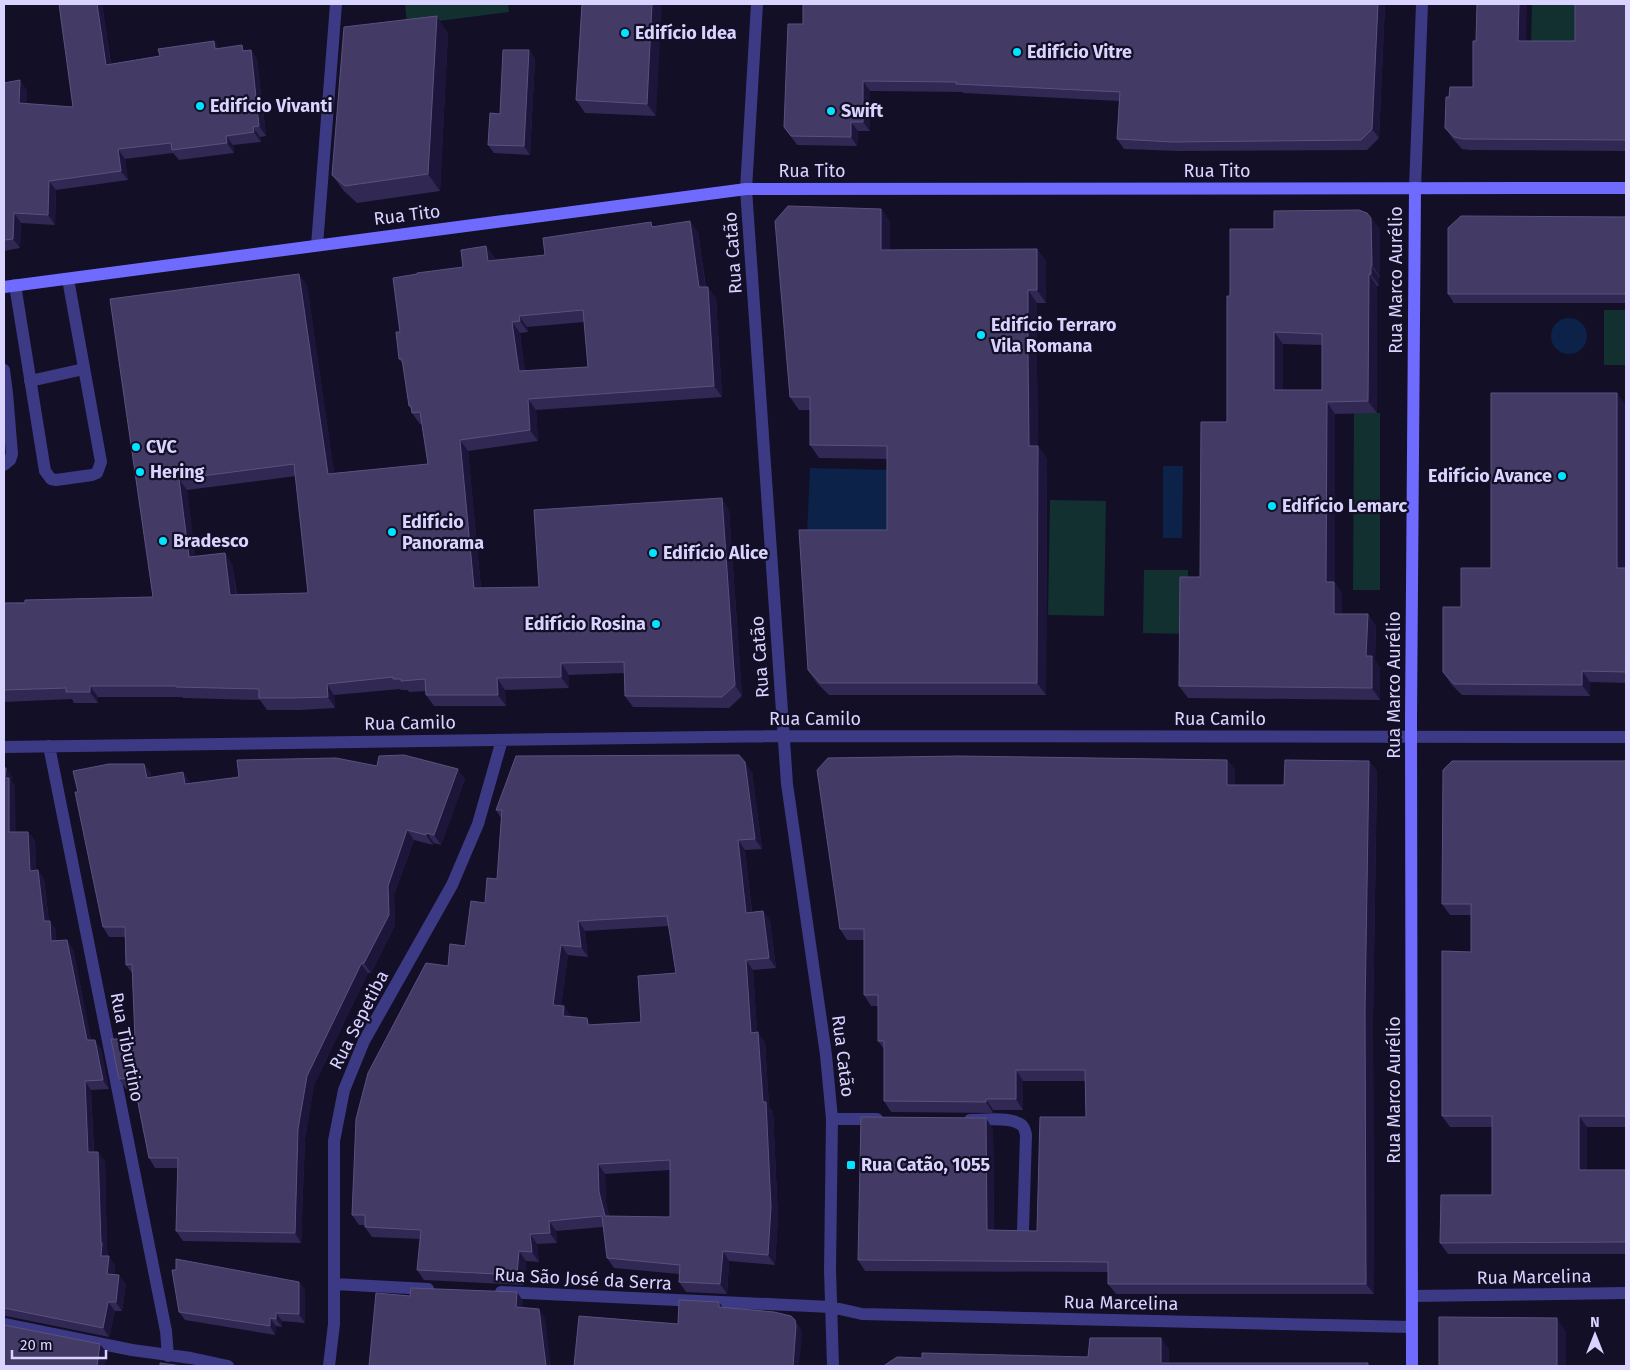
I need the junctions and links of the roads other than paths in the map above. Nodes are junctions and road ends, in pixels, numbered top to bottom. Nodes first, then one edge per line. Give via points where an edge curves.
1 (336, 4) edge
2 (758, 4) edge
3 (1422, 4) edge
4 (1415, 188) junction
5 (1626, 188) edge
6 (746, 189) junction
7 (317, 245) junction
8 (68, 278) junction
9 (10, 286) edge
10 (84, 369) junction
11 (4, 370) edge
12 (30, 381) junction
13 (4, 465) edge
14 (782, 736) junction
15 (1411, 737) junction
16 (1626, 737) edge
17 (502, 740) junction
18 (4, 746) edge
19 (49, 746) junction
20 (832, 1119) junction
21 (892, 1119) edge
22 (962, 1120) edge
23 (1023, 1230) edge
24 (334, 1284) junction
25 (445, 1290) edge
26 (484, 1292) edge
27 (1626, 1294) edge
28 (1412, 1296) junction
29 (830, 1307) junction
30 (4, 1324) edge
31 (1412, 1327) junction
32 (168, 1356) junction
33 (228, 1366) edge
34 (329, 1366) edge
35 (833, 1366) edge
36 (1412, 1366) edge

1 - 7 street
2 - 6 street, Rua Catão
3 - 4 street, Rua Marco Aurélio
4 - 5 main road, Rua Tito
4 - 6 main road, Rua Tito
4 - 15 main road, Rua Marco Aurélio
6 - 7 main road, Rua Tito
6 - 14 street, Rua Catão
7 - 8 main road, Rua Tito
8 - 9 main road, Rua Tito
8 - 10 street
9 - 12 street
10 - 12 street
10 - 12 street via 101,462 97,473 92,475 56,480 47,476
11 - 13 street via 12,454
14 - 15 street, Rua Camilo
14 - 17 street, Rua Camilo
14 - 20 street, Rua Catão
15 - 16 street, Rua Camilo
15 - 28 main road, Rua Marco Aurélio
17 - 19 street, Rua Camilo
17 - 24 street, Rua Sepetiba via 478,824 452,885 364,1041 344,1090 334,1141
18 - 19 street, Rua Camilo
19 - 32 street, Rua Tiburtino via 166,1331
20 - 21 street
20 - 29 street, Rua Catão
22 - 23 street via 1011,1121 1024,1128
24 - 25 street
24 - 34 street, Rua Sepetiba
26 - 29 street, Rua São José da Serra
27 - 28 street, Rua Marcelina
28 - 31 main road, Rua Marco Aurélio
29 - 31 street, Rua Marcelina via 862,1314
29 - 35 street, Rua Catão
30 - 32 street
31 - 36 main road, Rua Marco Aurélio
32 - 33 street

